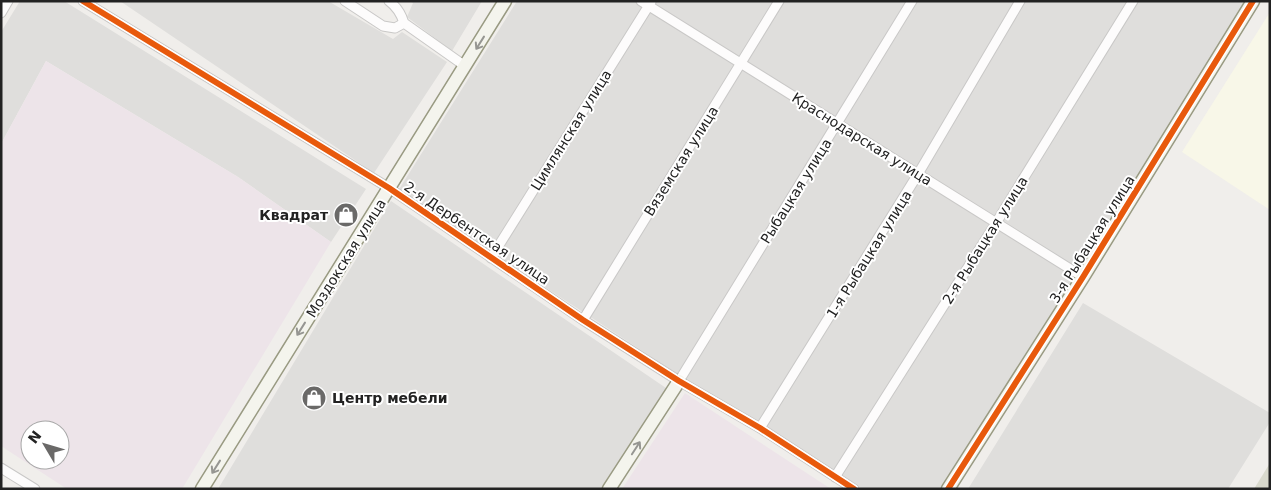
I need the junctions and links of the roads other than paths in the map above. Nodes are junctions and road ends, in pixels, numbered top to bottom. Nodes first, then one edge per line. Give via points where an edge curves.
1 (8, 1) edge
2 (83, 1) edge
3 (345, 1) edge
4 (389, 1) edge
5 (505, 1) edge
6 (779, 1) edge
7 (912, 1) edge
8 (1020, 1) edge
9 (1133, 1) edge
10 (1253, 1) edge
11 (647, 3) edge
12 (1, 13) edge
13 (404, 23) junction
14 (740, 64) junction
15 (465, 66) junction
16 (838, 124) junction
17 (918, 174) junction
18 (389, 188) junction
19 (996, 223) junction
20 (491, 258) junction
21 (1083, 277) junction
22 (583, 320) junction
23 (679, 381) junction
24 (760, 428) junction
25 (1, 468) edge
26 (835, 477) junction
27 (35, 489) edge
28 (202, 489) edge
29 (610, 489) edge
30 (854, 489) edge
31 (948, 489) edge

1 - 12 street
2 - 18 street, 2-я Дербентская улица
3 - 13 street via 383,26 395,28
4 - 13 street
5 -> 15 street, Моздокская улица
6 - 14 street, Вяземская улица
7 - 16 street, Рыбацкая улица
8 - 17 street, 1-я Рыбацкая улица
9 - 19 street, 2-я Рыбацкая улица
10 - 21 street, 3-я Рыбацкая улица
11 - 14 street, Краснодарская улица
11 - 20 street, Цимлянская улица
13 - 15 street
14 - 16 street, Краснодарская улица
14 - 22 street, Вяземская улица
15 - 18 street, Моздокская улица
16 - 17 street, Краснодарская улица
16 - 23 street, Рыбацкая улица
17 - 19 street, Краснодарская улица
17 - 24 street, 1-я Рыбацкая улица
18 - 20 street, 2-я Дербентская улица
18 -> 28 street, Моздокская улица
19 - 21 street, Краснодарская улица
19 - 26 street, 2-я Рыбацкая улица
20 - 22 street, 2-я Дербентская улица
21 - 31 street, 3-я Рыбацкая улица
22 - 23 street, 2-я Дербентская улица
23 - 24 street, 2-я Дербентская улица
29 -> 23 street
24 - 26 street, 2-я Дербентская улица
25 - 27 street
26 - 30 street, 2-я Дербентская улица

